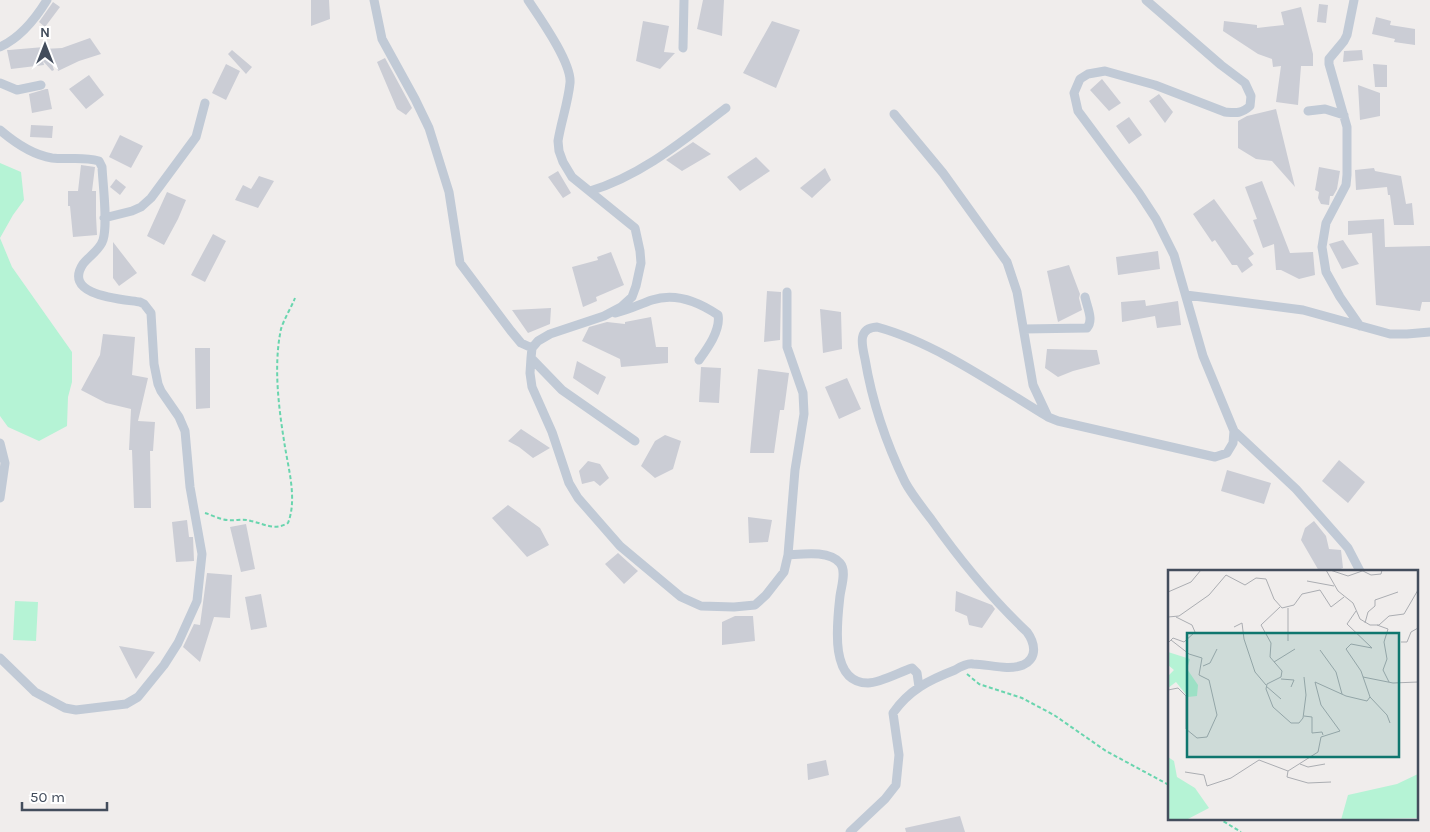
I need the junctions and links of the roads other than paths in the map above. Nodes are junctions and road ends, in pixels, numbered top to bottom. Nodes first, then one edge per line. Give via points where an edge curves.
1 (47, 0) edge
2 (374, 0) edge
3 (528, 0) edge
4 (684, 0) edge
5 (1146, 0) edge
6 (1354, 0) edge
7 (0, 47) edge
8 (683, 48) dead end
9 (0, 83) edge
10 (41, 84) dead end
11 (205, 103) dead end
12 (726, 108) dead end
13 (1308, 111) dead end
14 (894, 114) dead end
15 (1344, 115) junction
16 (0, 130) edge
17 (590, 191) junction
18 (104, 218) junction
19 (787, 292) dead end
20 (1186, 295) junction
21 (1085, 297) dead end
22 (604, 316) junction
23 (1360, 326) junction
24 (1024, 329) junction
25 (1430, 332) edge
26 (532, 348) junction
27 (531, 358) junction
28 (699, 360) dead end
29 (1048, 417) junction
30 (1234, 431) junction
31 (636, 441) dead end
32 (0, 443) edge
33 (0, 498) edge
34 (788, 555) junction
35 (1360, 570) edge
36 (0, 658) edge
37 (919, 687) junction
38 (850, 832) edge

1 - 7 street via 31,22
2 - 26 street via 382,39 429,128 449,192 460,263 510,331 521,343
3 - 17 street via 558,48 570,81 558,141 559,151 572,177
4 - 8 street
5 - 20 street via 1245,83 1251,96 1250,106 1243,112 1225,112 1105,71 1080,79 1074,93 1078,111 1156,219 1174,255
6 - 15 street via 1347,36 1329,59
9 - 10 street via 16,90
11 - 18 street via 196,137 152,198 132,211
12 - 17 street via 652,162 622,180
13 - 15 street via 1325,108
14 - 24 street via 944,174 1007,262 1018,292
15 - 23 street via 1348,139 1346,185 1326,223 1322,247 1326,272
16 - 18 street via 14,142 42,155 86,157 98,161 102,167
17 - 22 street via 635,228 640,251 632,297
18 - 36 street via 103,241 83,264 79,279 81,284 102,297 140,302 150,313 156,376 161,391 185,431 190,487 202,554 197,601 164,665 138,697 126,704 108,708 65,708 35,692
19 - 34 street via 787,346 803,393 804,414 795,470
20 - 23 street via 1303,310
20 - 30 street via 1203,356
21 - 24 street via 1090,319 1087,328
22 - 26 street via 550,334
22 - 28 street via 667,297 700,304 719,319
23 - 25 street via 1390,334
24 - 29 street via 1033,385
26 - 27 street
27 - 31 street via 562,390
27 - 34 street via 532,387 573,490 620,546 681,598 701,606 755,605 784,572
29 - 30 street via 1074,426 1215,457 1230,449
29 - 37 street via 915,341 877,327 865,331 862,338 867,372 883,430 906,483 952,549 1032,640 1034,651 1022,665 1008,667 970,663
30 - 35 street via 1296,489 1348,548
32 - 33 street via 5,463
34 - 37 street via 815,553 833,558 842,566 837,647 847,674 858,682 871,683 912,668 917,673
37 - 38 street via 901,701 893,713 899,755 896,785

